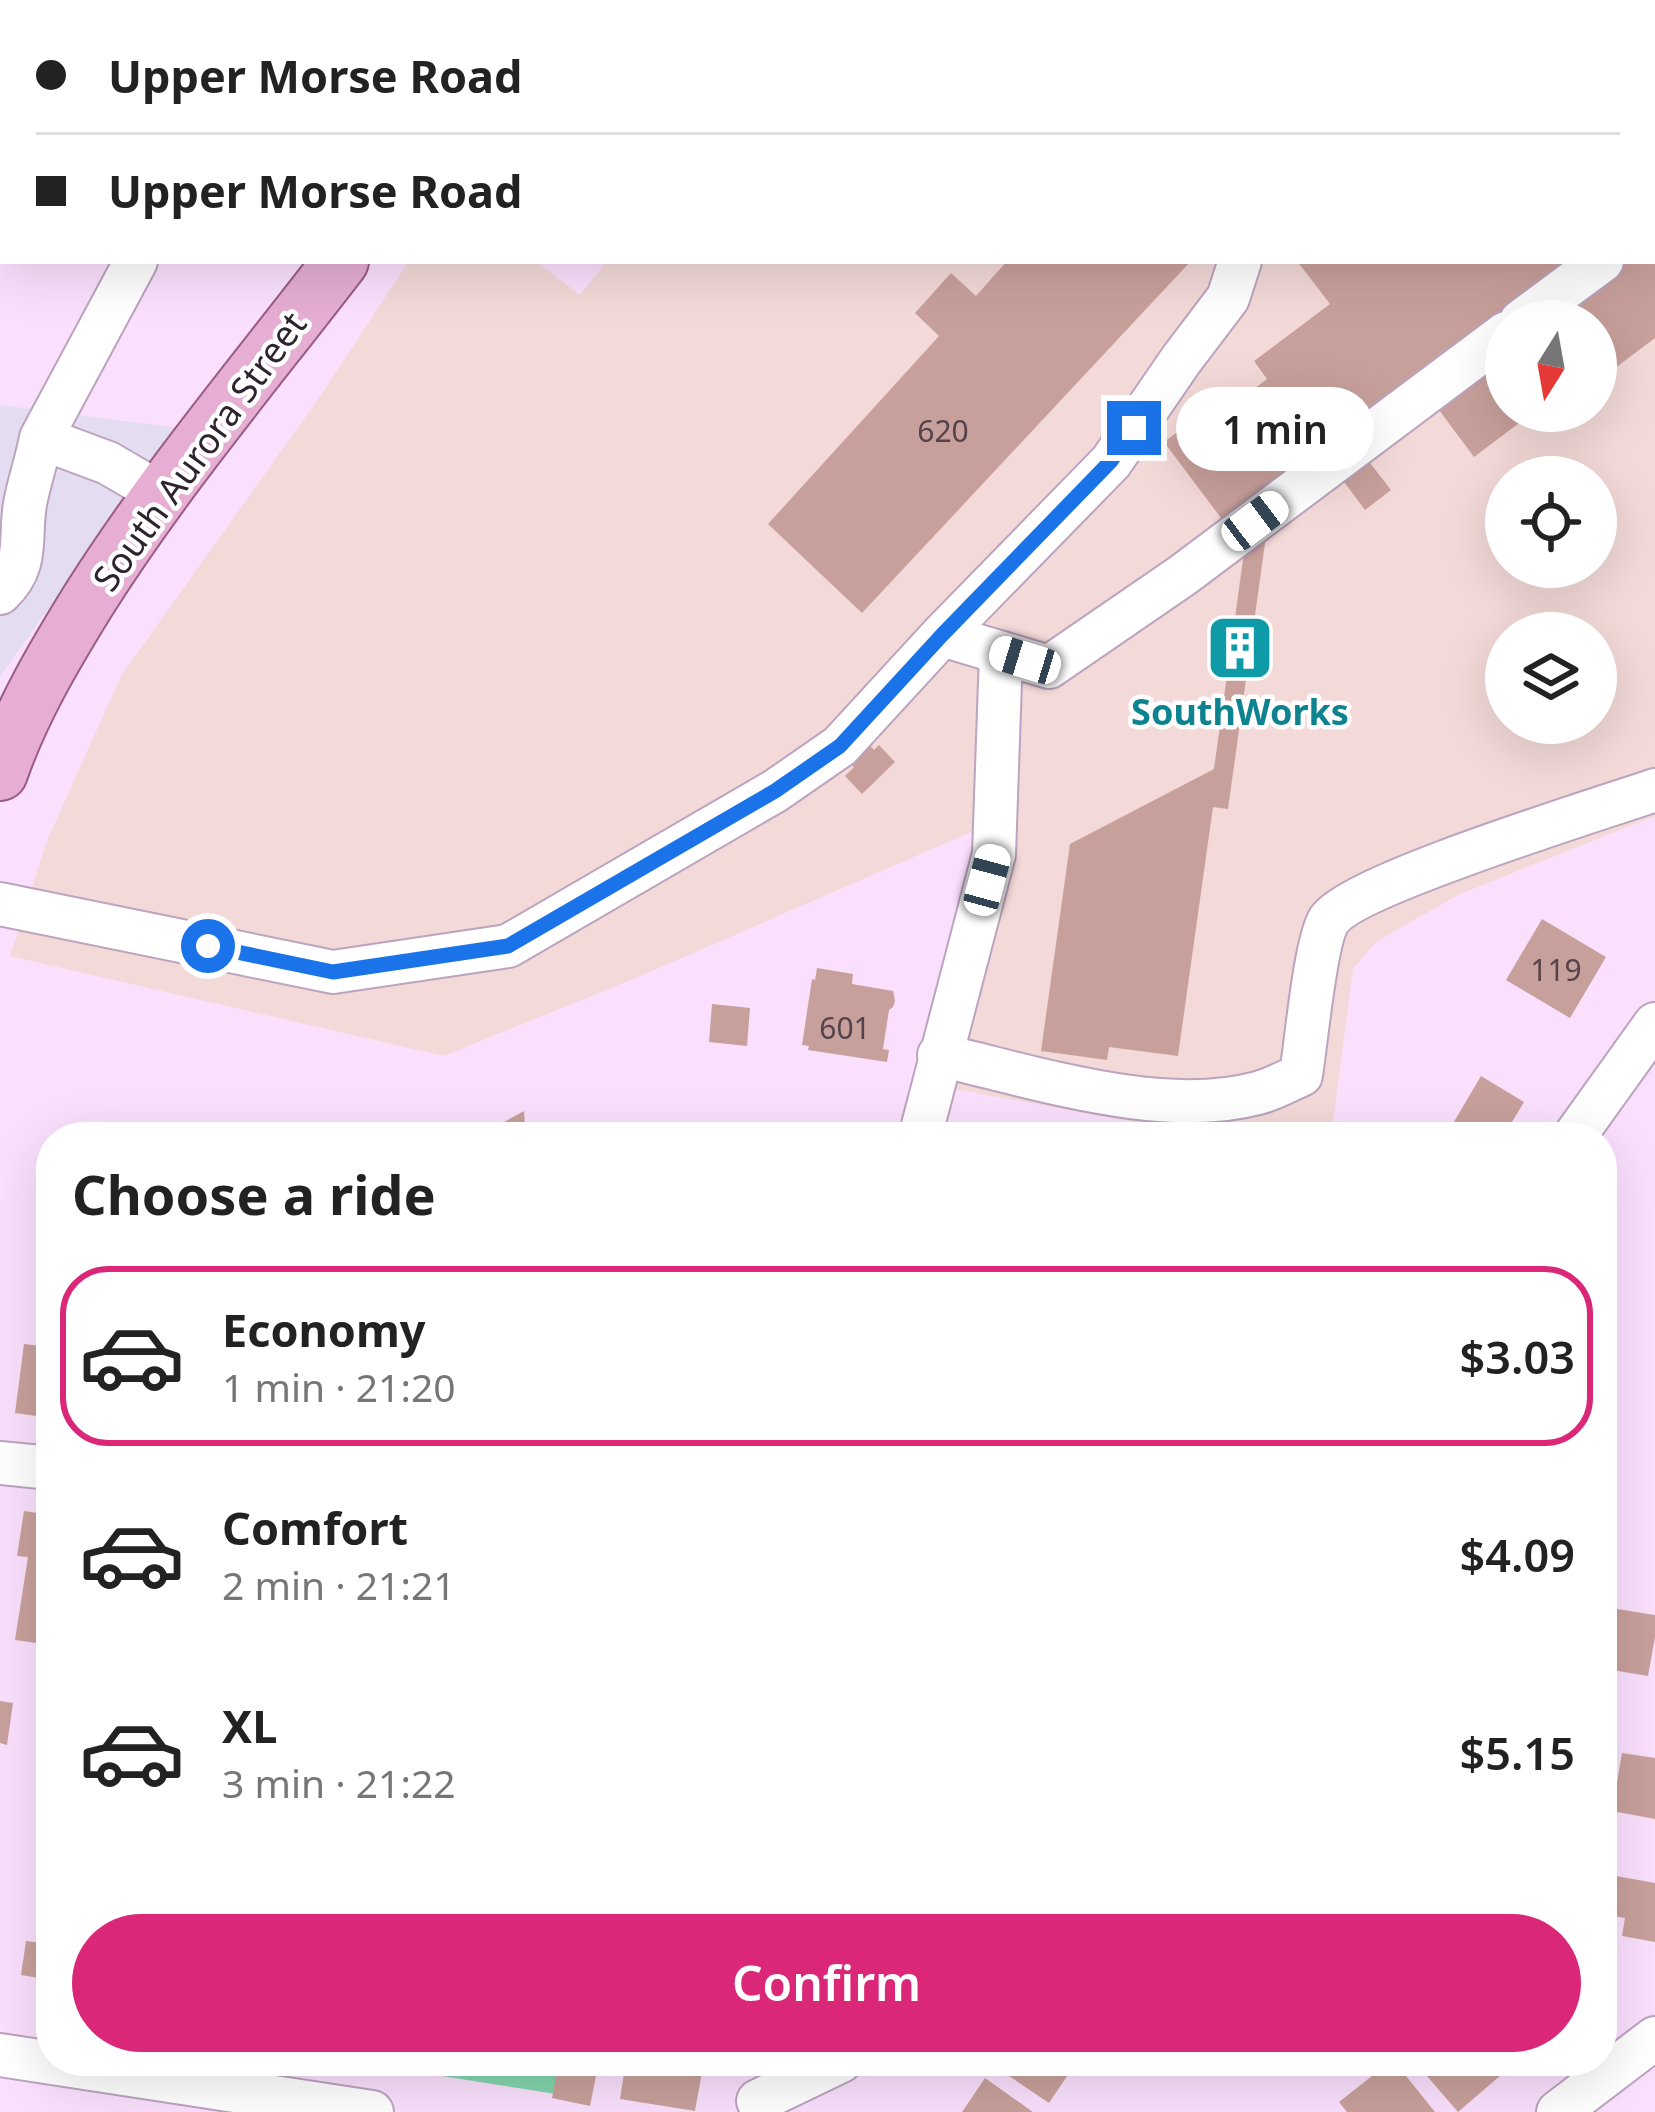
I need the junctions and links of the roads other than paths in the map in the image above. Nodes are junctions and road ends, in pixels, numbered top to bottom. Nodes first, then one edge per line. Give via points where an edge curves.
1 (134, 264) edge
2 (339, 264) edge
3 (1239, 264) edge
4 (1597, 264) edge
5 (1550, 300) edge
6 (1485, 349) edge
7 (41, 438) junction
8 (161, 494) junction
9 (13, 501) edge
10 (0, 593) edge
11 (942, 635) junction
12 (1001, 653) junction
13 (0, 773) edge
14 (1655, 790) edge
15 (0, 904) edge
16 (1655, 1024) edge
17 (939, 1055) junction
18 (923, 1122) edge
19 (1585, 1122) edge
20 (0, 1463) edge
21 (36, 1467) edge
22 (1655, 2038) edge
23 (0, 2055) edge
24 (36, 2061) edge
25 (1617, 2067) edge
26 (137, 2076) edge
27 (800, 2076) edge
28 (1605, 2076) edge
29 (759, 2091) edge
30 (372, 2112) edge
31 (1558, 2112) edge

1 - 7 street
2 - 8 main road, South Aurora Street
3 - 11 street via 1228,298 1111,461
4 - 5 street
6 - 12 street via 1049,667
7 - 8 street
7 - 9 street
8 - 13 main road, South Aurora Street via 64,640
9 - 10 street via 23,548 14,580
11 - 12 street
11 - 15 street via 840,746 508,946 333,972
12 - 17 street via 994,854
14 - 17 street via 1353,900 1330,920 1321,946 1301,1075 1258,1093 1182,1103
16 - 19 street
17 - 18 street
20 - 21 street
22 - 25 street
23 - 24 street
26 - 30 street
27 - 29 street
28 - 31 street

